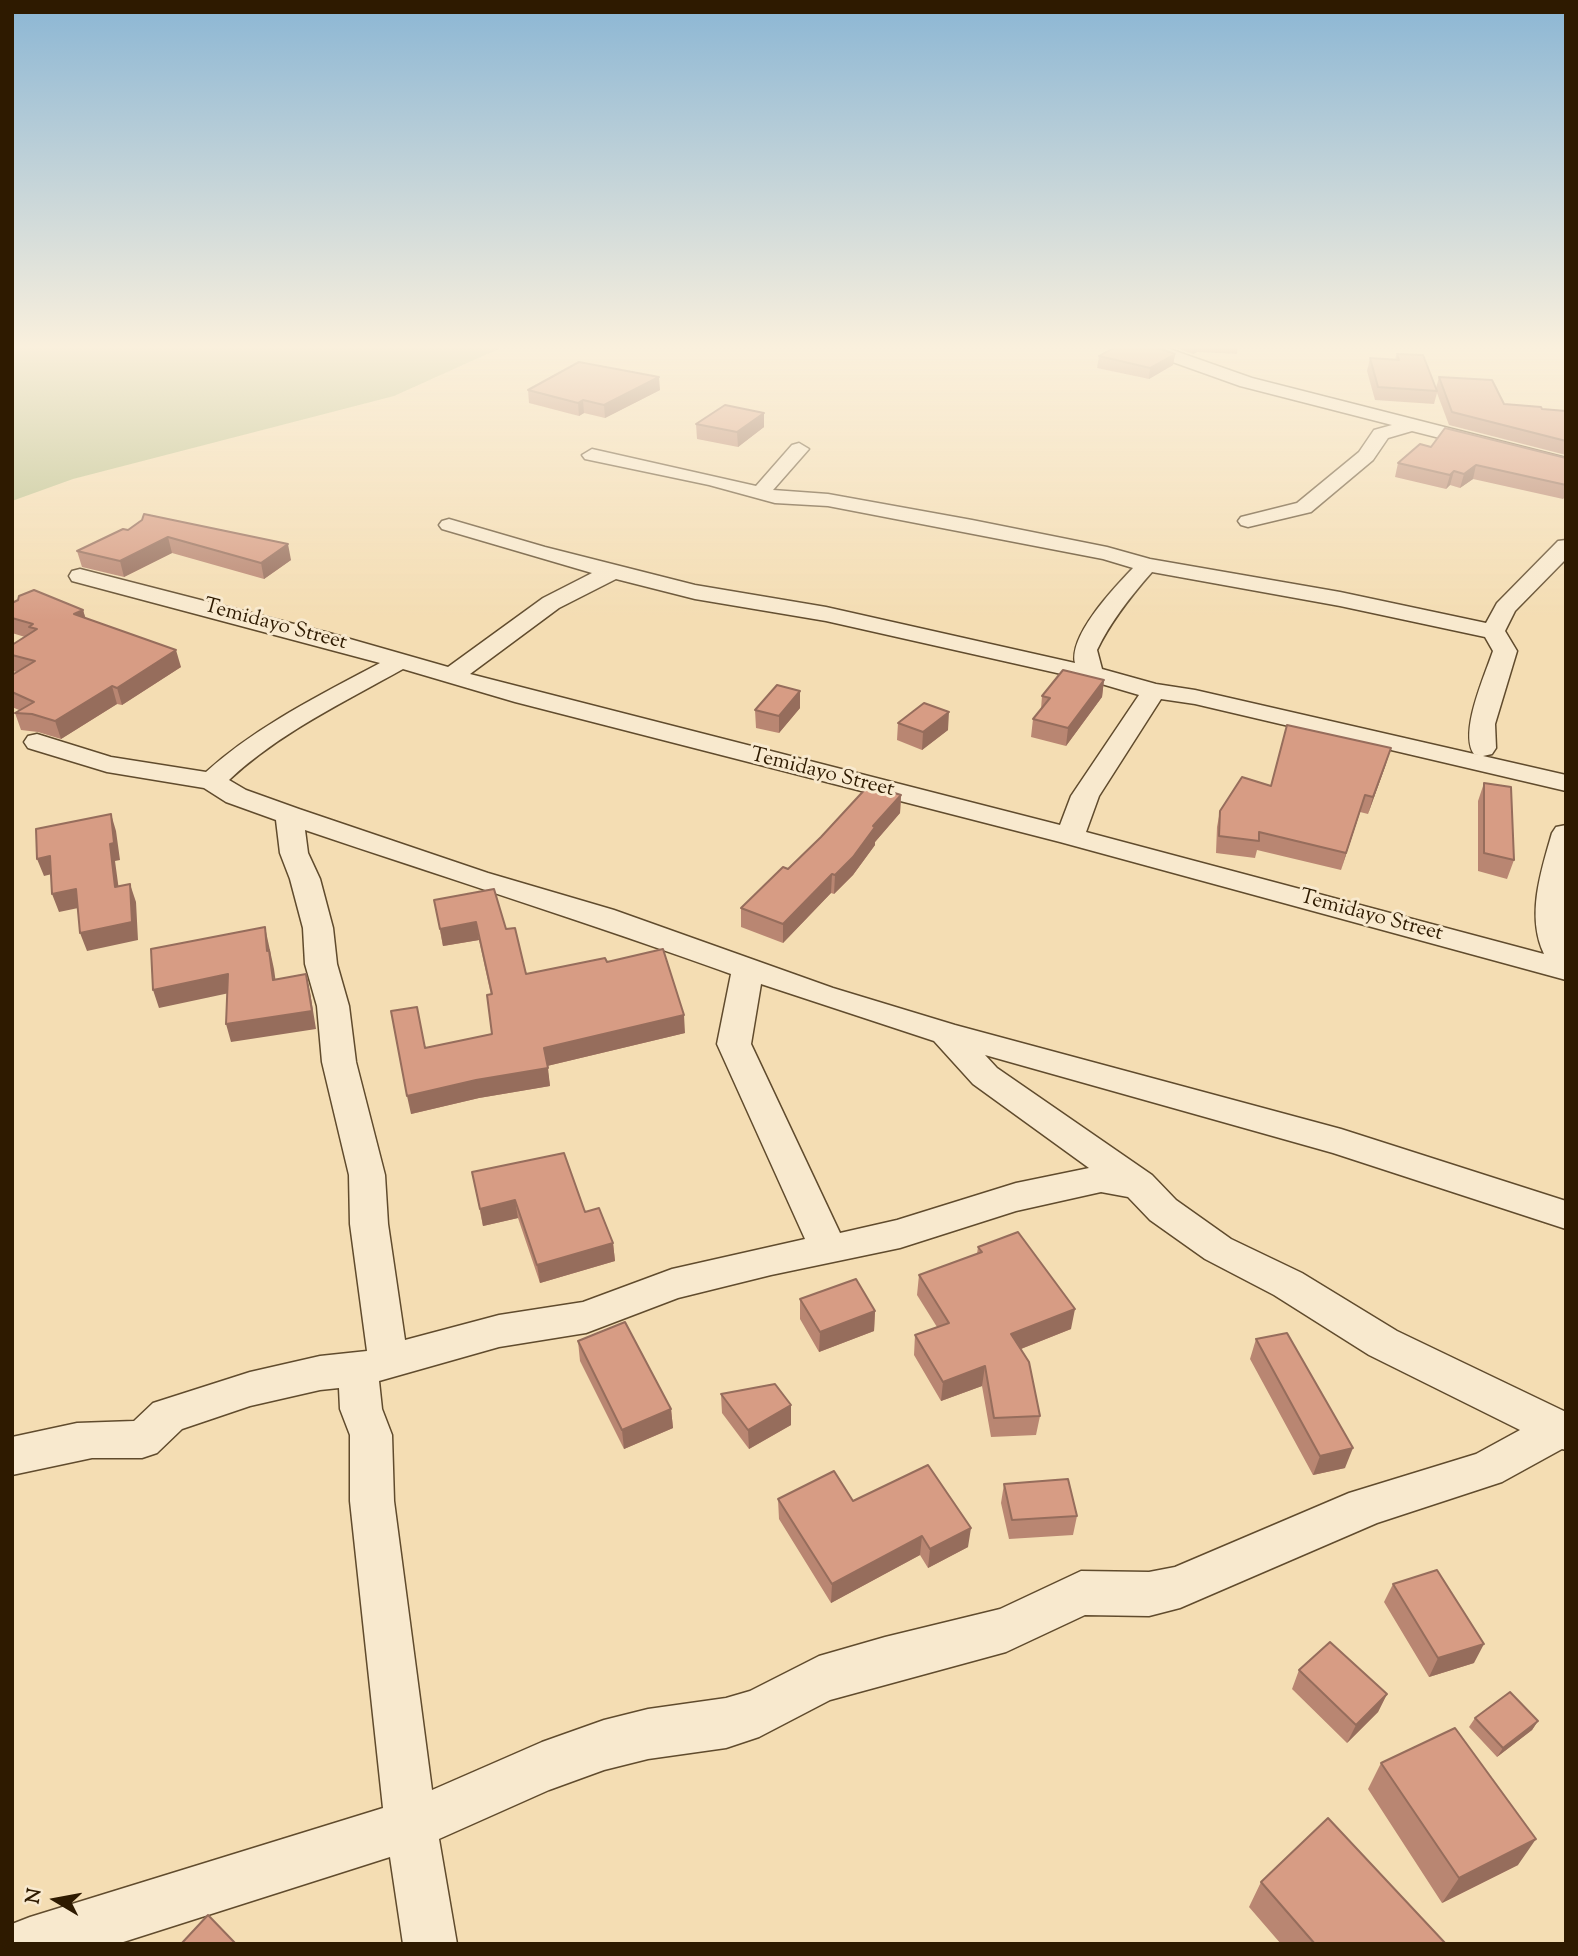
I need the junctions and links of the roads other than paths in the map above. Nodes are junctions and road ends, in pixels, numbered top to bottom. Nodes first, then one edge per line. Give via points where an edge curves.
1 (1379, 437) edge
2 (1460, 437) edge
3 (799, 449) dead end
4 (592, 455) dead end
5 (1566, 464) edge
6 (761, 492) junction
7 (1248, 521) dead end
8 (449, 525) dead end
9 (1566, 546) edge
10 (1147, 565) junction
11 (616, 572) junction
12 (80, 576) dead end
13 (1493, 632) junction
14 (399, 662) junction
15 (1093, 674) junction
16 (452, 676) junction
17 (1154, 691) junction
18 (37, 742) dead end
19 (1483, 748) junction
20 (1452, 757) junction
21 (1526, 774) junction
22 (212, 781) junction
23 (1566, 783) edge
24 (289, 815) junction
25 (1566, 833) edge
26 (1069, 836) junction
27 (1566, 967) edge
28 (748, 968) junction
29 (946, 1033) junction
30 (1139, 1185) junction
31 (1566, 1214) edge
32 (829, 1250) junction
33 (373, 1365) junction
34 (1563, 1430) edge
35 (12, 1456) edge
36 (411, 1825) junction
37 (30, 1944) edge
38 (430, 1944) edge

1 - 7 street via 1366,456 1304,508
2 - 5 street
3 - 6 street
4 - 6 street
6 - 10 street via 972,526
8 - 11 street
9 - 13 street via 1505,608
10 - 13 street
10 - 15 street via 1116,599 1090,640 1086,660
11 - 15 street
11 - 16 street via 568,592
12 - 14 street, Temidayo Street
13 - 19 street via 1505,651 1482,724
14 - 16 street, Temidayo Street
14 - 22 street via 316,706 238,757
15 - 17 street
16 - 26 street, Temidayo Street via 719,749
17 - 20 street
17 - 26 street via 1085,796
18 - 22 street via 107,764
19 - 20 street
19 - 21 street
20 - 21 street
21 - 23 street
22 - 24 street via 236,796
24 - 28 street
24 - 33 street via 294,853 318,928 339,1062 367,1175
25 - 27 street via 1554,872 1551,936
26 - 27 street, Temidayo Street
28 - 29 street
28 - 32 street via 734,1044
29 - 30 street via 985,1076
29 - 31 street via 1340,1142
30 - 32 street via 1101,1179 1077,1183
30 - 34 street via 1163,1210 1218,1249 1288,1284 1383,1343
32 - 33 street via 672,1284 586,1317 499,1331
33 - 35 street via 250,1389 168,1416 142,1440 85,1439
33 - 36 street via 361,1409 370,1435 385,1625
34 - 36 street via 1487,1469 1365,1507 1180,1587 1149,1594 1081,1593 1006,1630 819,1680 759,1713 604,1745
36 - 37 street
36 - 38 street

